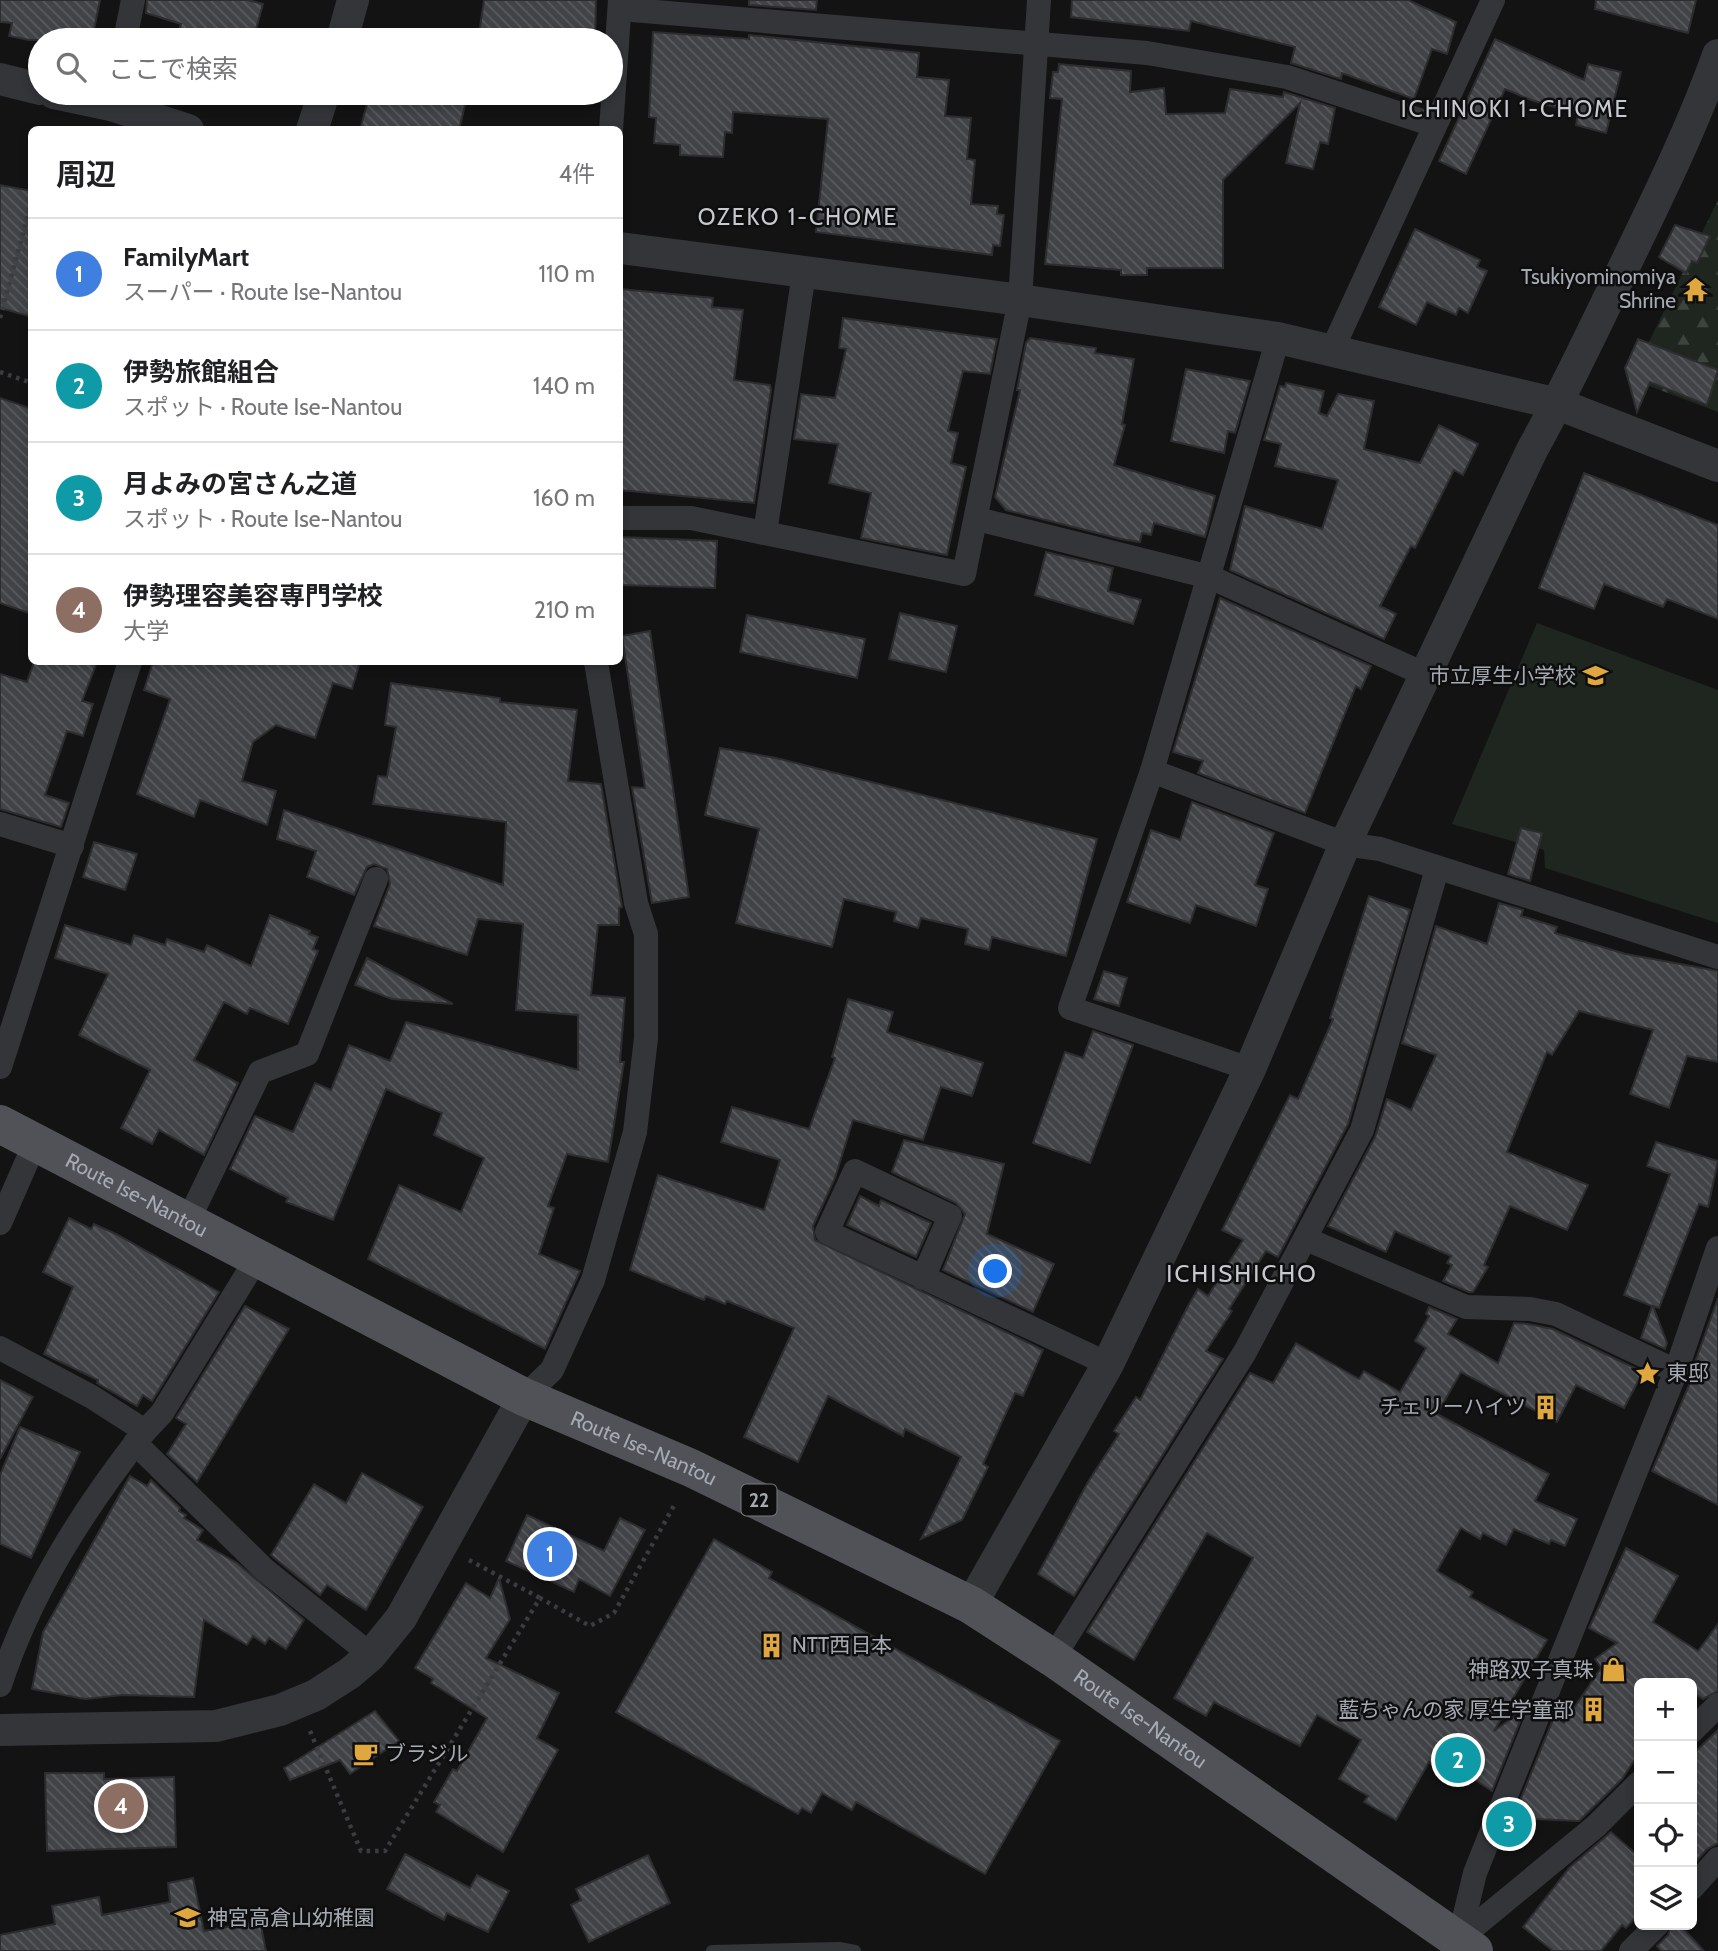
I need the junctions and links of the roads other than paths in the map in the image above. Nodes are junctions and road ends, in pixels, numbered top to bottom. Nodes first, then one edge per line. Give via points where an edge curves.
1 (133, 0) edge
2 (352, 0) edge
3 (1039, 0) edge
4 (1493, 0) edge
5 (620, 5) edge
6 (127, 28) edge
7 (345, 28) edge
8 (618, 28) edge
9 (1035, 43) junction
10 (1718, 55) edge
11 (0, 79) edge
12 (28, 86) edge
13 (127, 105) edge
14 (320, 105) edge
15 (613, 105) edge
16 (1434, 125) junction
17 (178, 126) edge
18 (313, 126) edge
19 (611, 126) edge
20 (623, 248) edge
21 (804, 273) junction
22 (1020, 300) junction
23 (1278, 338) junction
24 (1332, 350) junction
25 (1558, 404) junction
26 (1718, 466) edge
27 (623, 518) edge
28 (977, 519) junction
29 (765, 533) junction
30 (1210, 578) junction
31 (129, 665) edge
32 (596, 665) edge
33 (1426, 674) junction
34 (1152, 771) junction
35 (0, 824) edge
36 (1345, 844) junction
37 (72, 846) junction
38 (1437, 869) junction
39 (376, 879) dead end
40 (1718, 957) edge
41 (0, 1067) edge
42 (1250, 1069) junction
43 (0, 1124) edge
44 (34, 1143) junction
45 (0, 1223) edge
46 (187, 1223) junction
47 (1306, 1239) junction
48 (1718, 1248) edge
49 (257, 1258) junction
50 (923, 1278) junction
51 (0, 1348) edge
52 (1108, 1364) junction
53 (1676, 1371) junction
54 (524, 1398) junction
55 (140, 1437) junction
56 (971, 1605) junction
57 (370, 1655) junction
58 (1052, 1658) junction
59 (0, 1685) edge
60 (1718, 1705) edge
61 (1697, 1726) edge
62 (0, 1730) edge
63 (1634, 1788) edge
64 (1718, 1859) edge
65 (1697, 1882) edge
66 (1652, 1930) edge
67 (1461, 1947) edge
68 (712, 1951) edge
69 (855, 1951) edge
70 (1631, 1951) edge

1 - 6 street
2 - 7 street
3 - 9 street
4 - 16 street
5 - 8 street
5 - 9 street
9 - 16 street via 1237,66 1287,77
9 - 22 street
10 - 25 street via 1697,111
11 - 12 street
13 - 17 street
14 - 18 street
15 - 19 street
16 - 24 street
20 - 21 street
21 - 22 street
21 - 29 street
22 - 23 street
22 - 28 street
23 - 24 street
23 - 30 street
24 - 25 street
25 - 26 street
25 - 33 street via 1531,450
27 - 29 street via 691,518
28 - 29 street via 964,574
28 - 30 street
30 - 33 street
30 - 34 street
31 - 37 street
32 - 54 street via 636,903 646,934 643,1081 635,1132 593,1280 552,1370
33 - 36 street
34 - 36 street
34 - 42 street via 1070,1008
35 - 37 street
36 - 38 street via 1380,849
36 - 42 street
37 - 41 street
38 - 40 street
38 - 47 street via 1362,1130
39 - 46 street via 307,1054 260,1072
42 - 52 street
43 - 44 main road, Route Ise-Nantou / 22
44 - 45 street
44 - 46 main road, Route Ise-Nantou / 22
46 - 49 main road, Route Ise-Nantou / 22
47 - 53 street via 1466,1307 1556,1314
47 - 58 street via 1245,1352
48 - 53 street
49 - 54 main road, Route Ise-Nantou / 22
49 - 55 street via 162,1413
50 - 50 street via 827,1232 855,1171 950,1216
50 - 52 street
51 - 55 street via 92,1398
52 - 56 street
53 - 67 street via 1475,1873
54 - 56 main road, Route Ise-Nantou / 22 via 691,1468
54 - 57 street via 423,1582
55 - 57 street via 265,1570
55 - 59 street via 58,1553 15,1639
56 - 58 main road, Route Ise-Nantou / 22
57 - 62 street via 299,1704 216,1726
58 - 67 main road, Route Ise-Nantou / 22
60 - 61 street
63 - 67 street
64 - 65 street
66 - 70 street
68 - 69 lane

